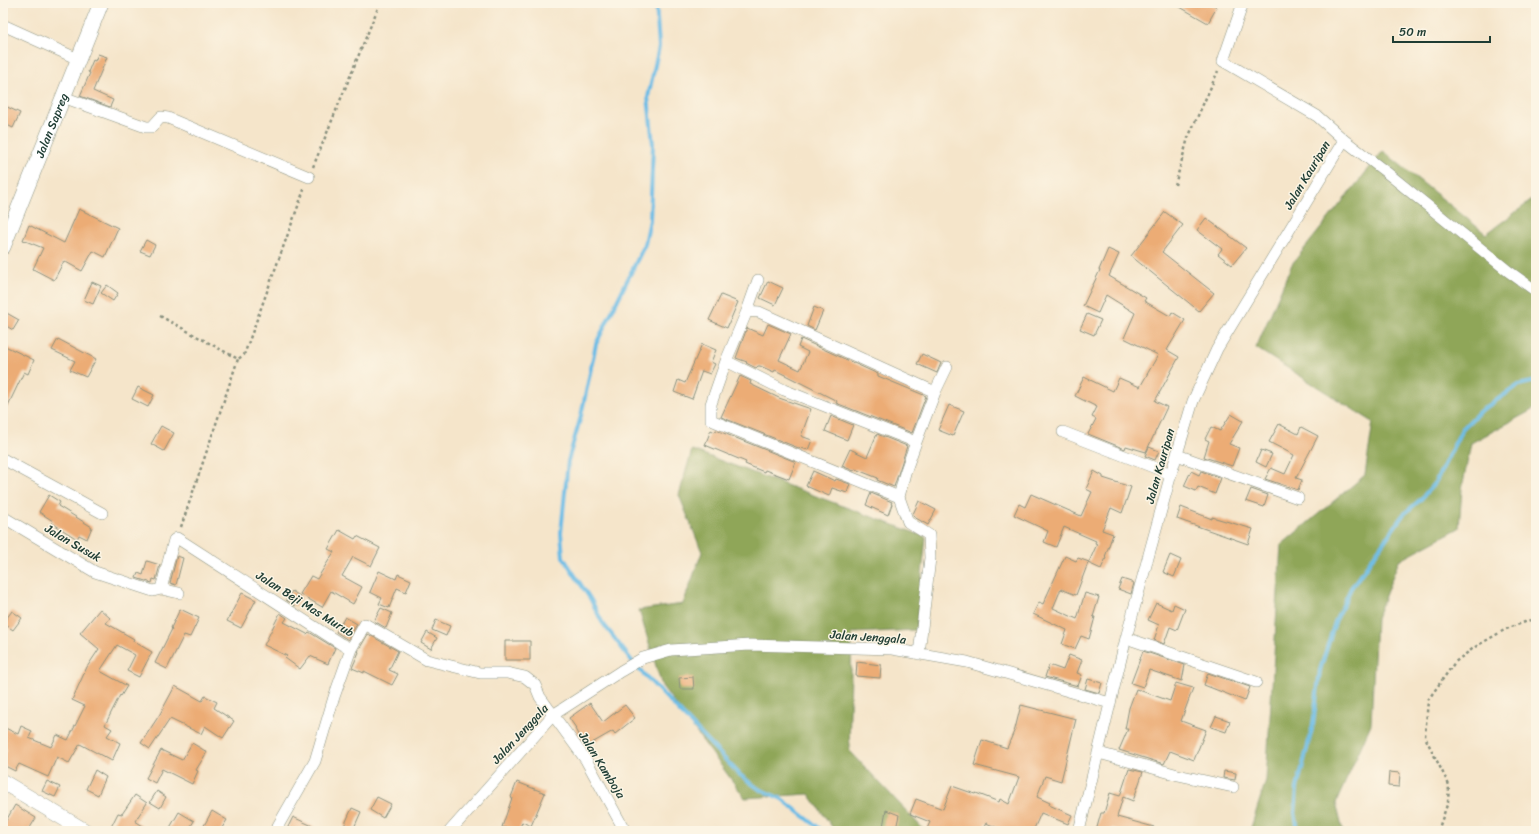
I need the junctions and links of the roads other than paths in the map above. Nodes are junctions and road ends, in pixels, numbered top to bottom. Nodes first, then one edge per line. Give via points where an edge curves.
1 (101, 3) edge
2 (1243, 3) edge
3 (3, 25) edge
4 (78, 59) junction
5 (63, 97) junction
6 (1344, 140) junction
7 (309, 178) road end
8 (3, 247) edge
9 (758, 280) dead end
10 (1536, 291) edge
11 (747, 311) junction
12 (726, 361) junction
13 (947, 367) dead end
14 (934, 392) junction
15 (1063, 432) dead end
16 (916, 442) junction
17 (1177, 455) junction
18 (3, 459) edge
19 (1171, 474) junction
20 (899, 497) junction
21 (1298, 498) dead end
22 (102, 513) dead end
23 (3, 517) edge
24 (161, 589) junction
25 (179, 593) dead end
26 (1126, 638) junction
27 (351, 649) junction
28 (919, 654) junction
29 (1256, 682) dead end
30 (1110, 703) junction
31 (553, 715) junction
32 (1098, 753) junction
33 (3, 782) edge
34 (1233, 787) dead end
35 (85, 831) edge
36 (275, 831) edge
37 (450, 831) edge
38 (625, 831) edge
39 (1079, 831) edge

1 - 4 main road, Jalan Sapreg
2 - 6 street via 1223,61 1317,116
3 - 4 street
4 - 5 main road, Jalan Sapreg
5 - 7 street via 146,127 152,127 161,117 168,118
5 - 8 main road, Jalan Sapreg
6 - 10 street
6 - 17 street, Jalan Kauripan via 1217,349 1194,400
9 - 11 street
11 - 12 street
11 - 14 street via 759,312
12 - 16 street via 784,390
12 - 20 street via 711,404 711,420
13 - 14 street
14 - 16 street
15 - 19 street
16 - 20 street
17 - 19 street, Jalan Kauripan
17 - 21 street
18 - 22 street
19 - 26 street, Jalan Kauripan
20 - 28 street via 908,522 929,535 930,558
23 - 24 street, Jalan Susuk via 95,572 153,591
24 - 25 street, Jalan Susuk
24 - 27 street, Jalan Beji Mas Murub via 174,540 177,538
26 - 29 street
26 - 30 street, Jalan Kauripan
27 - 31 street, Jalan Beji Mas Murub via 365,624 427,660 480,673 526,677 535,685
27 - 36 street via 315,761
28 - 30 street, Jalan Jenggala via 967,662
28 - 31 street, Jalan Jenggala via 892,649 750,645 670,650 643,658
30 - 32 street, Jalan Kauripan
31 - 37 street, Jalan Jenggala
31 - 38 street, Jalan Kamboja via 586,760
32 - 34 street
32 - 39 street, Jalan Kauripan
33 - 35 main road

